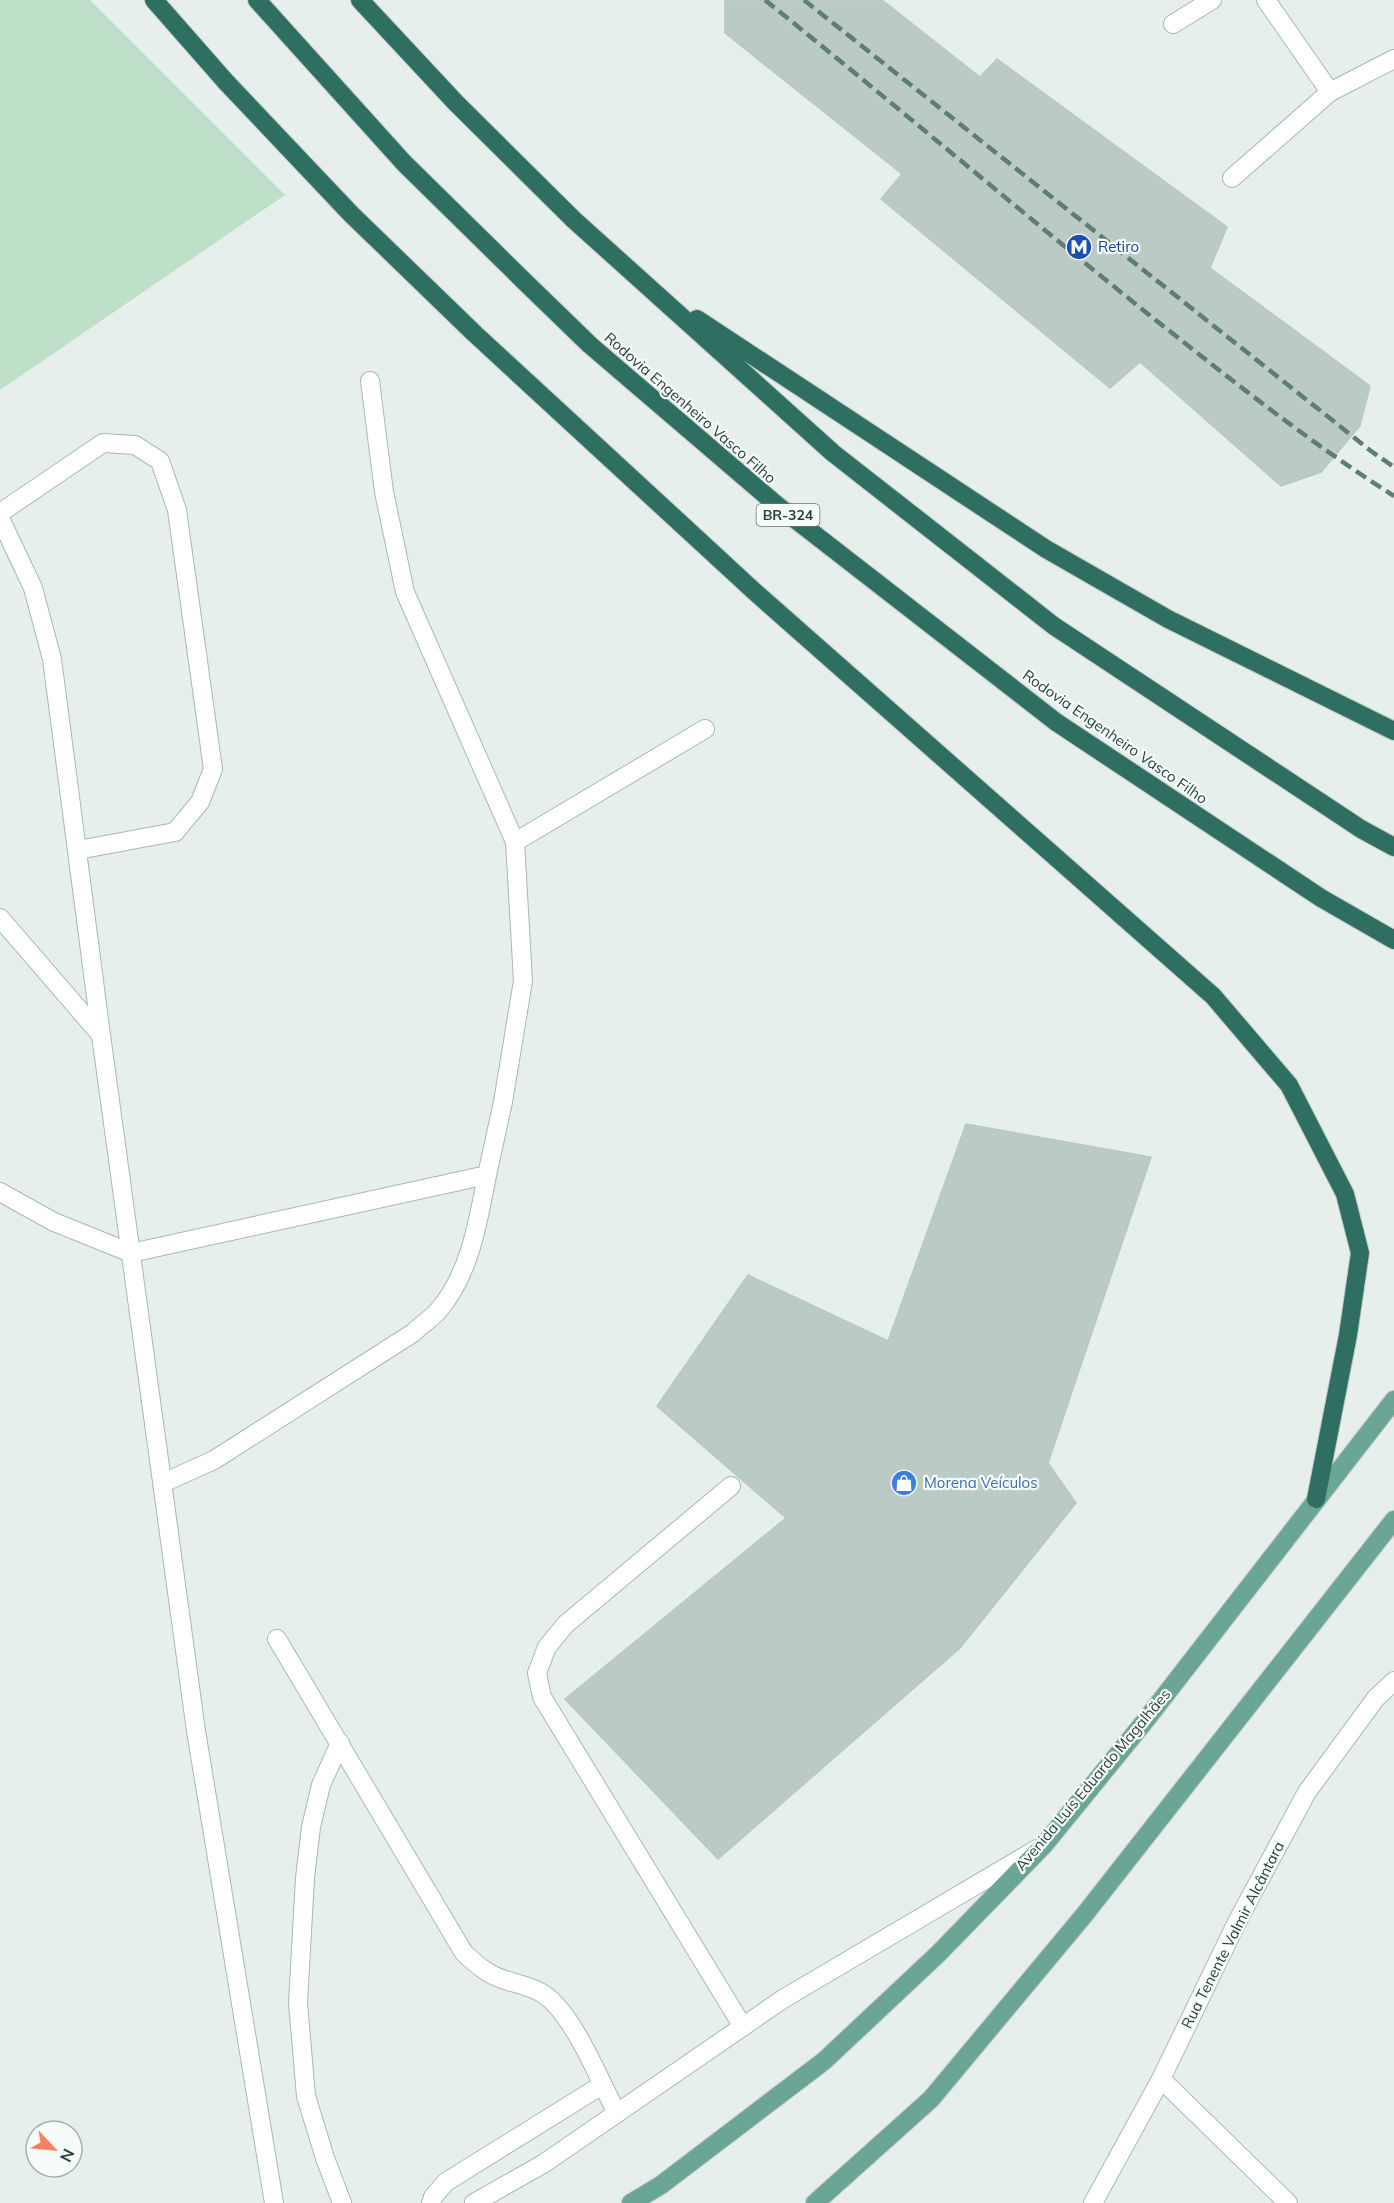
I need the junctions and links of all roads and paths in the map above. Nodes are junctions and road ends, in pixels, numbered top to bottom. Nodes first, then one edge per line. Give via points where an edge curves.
1 (154, 0) edge
2 (257, 0) edge
3 (360, 0) edge
4 (1212, 0) edge
5 (1266, 0) edge
6 (1173, 24) dead end
7 (1394, 59) edge
8 (1330, 92) junction
9 (1232, 178) dead end
10 (644, 284) junction
11 (370, 381) dead end
12 (0, 515) edge
13 (705, 729) dead end
14 (1394, 731) edge
15 (515, 842) junction
16 (1394, 848) edge
17 (78, 850) junction
18 (0, 918) edge
19 (1394, 940) edge
20 (101, 1035) junction
21 (487, 1175) junction
22 (0, 1192) edge
23 (130, 1253) junction
24 (1394, 1400) edge
25 (163, 1484) junction
26 (731, 1486) dead end
27 (1316, 1499) junction
28 (1394, 1520) edge
29 (1394, 1533) edge
30 (1367, 1553) junction
31 (277, 1639) dead end
32 (1394, 1681) edge
33 (340, 1743) junction
34 (1044, 1845) junction
35 (743, 2027) junction
36 (1161, 2079) junction
37 (602, 2085) junction
38 (617, 2113) junction
39 (274, 2203) edge
40 (342, 2203) edge
41 (431, 2203) edge
42 (474, 2203) edge
43 (632, 2203) edge
44 (814, 2203) edge
45 (1093, 2203) edge
46 (1288, 2203) edge

1 - 27 highway via 351,214 475,334 755,592 1214,996 1289,1085 1346,1194 1360,1253
2 - 19 highway, Rodovia Engenheiro Vasco Filho / BR-324 via 404,163 525,282 590,345 778,506 1056,722 1321,898
3 - 10 highway via 456,103
4 - 6 street
5 - 8 street
7 - 8 street
8 - 9 street
10 - 14 highway via 1046,549 1168,619
10 - 16 highway via 833,453 1054,626
11 - 15 street via 384,492 405,592
12 - 17 street via 33,588 52,659
12 - 17 street via 103,443 135,445 160,460 177,510 213,769 200,801 175,832
13 - 15 street
15 - 21 street via 523,981
17 - 20 street
18 - 20 street
20 - 23 street
21 - 23 street
21 - 25 street via 469,1254 457,1284 438,1311 413,1333 214,1460
22 - 23 street via 54,1222
23 - 25 street
24 - 27 main road, Avenida Luís Eduardo Magalhães
25 - 39 street via 196,1731
26 - 35 street via 566,1624 547,1647 537,1673 543,1697
27 - 34 main road, Avenida Luís Eduardo Magalhães
28 - 30 main road
29 - 30 main road
30 - 44 main road via 1092,1905 931,2099
31 - 33 street
32 - 36 street, Rua Tenente Valmir Alcântara via 1376,1698 1307,1792 1238,1920
33 - 37 street via 464,1953 491,1974 545,1995 564,2014
33 - 40 street via 321,1785 311,1827 298,2003 306,2096
34 - 35 street via 783,1999
34 - 43 main road, Avenida Luís Eduardo Magalhães via 938,1954 824,2061
35 - 38 street
36 - 45 street, Rua Tenente Valmir Alcântara
36 - 46 street
37 - 38 street
37 - 41 street via 446,2182
38 - 42 street via 543,2164

